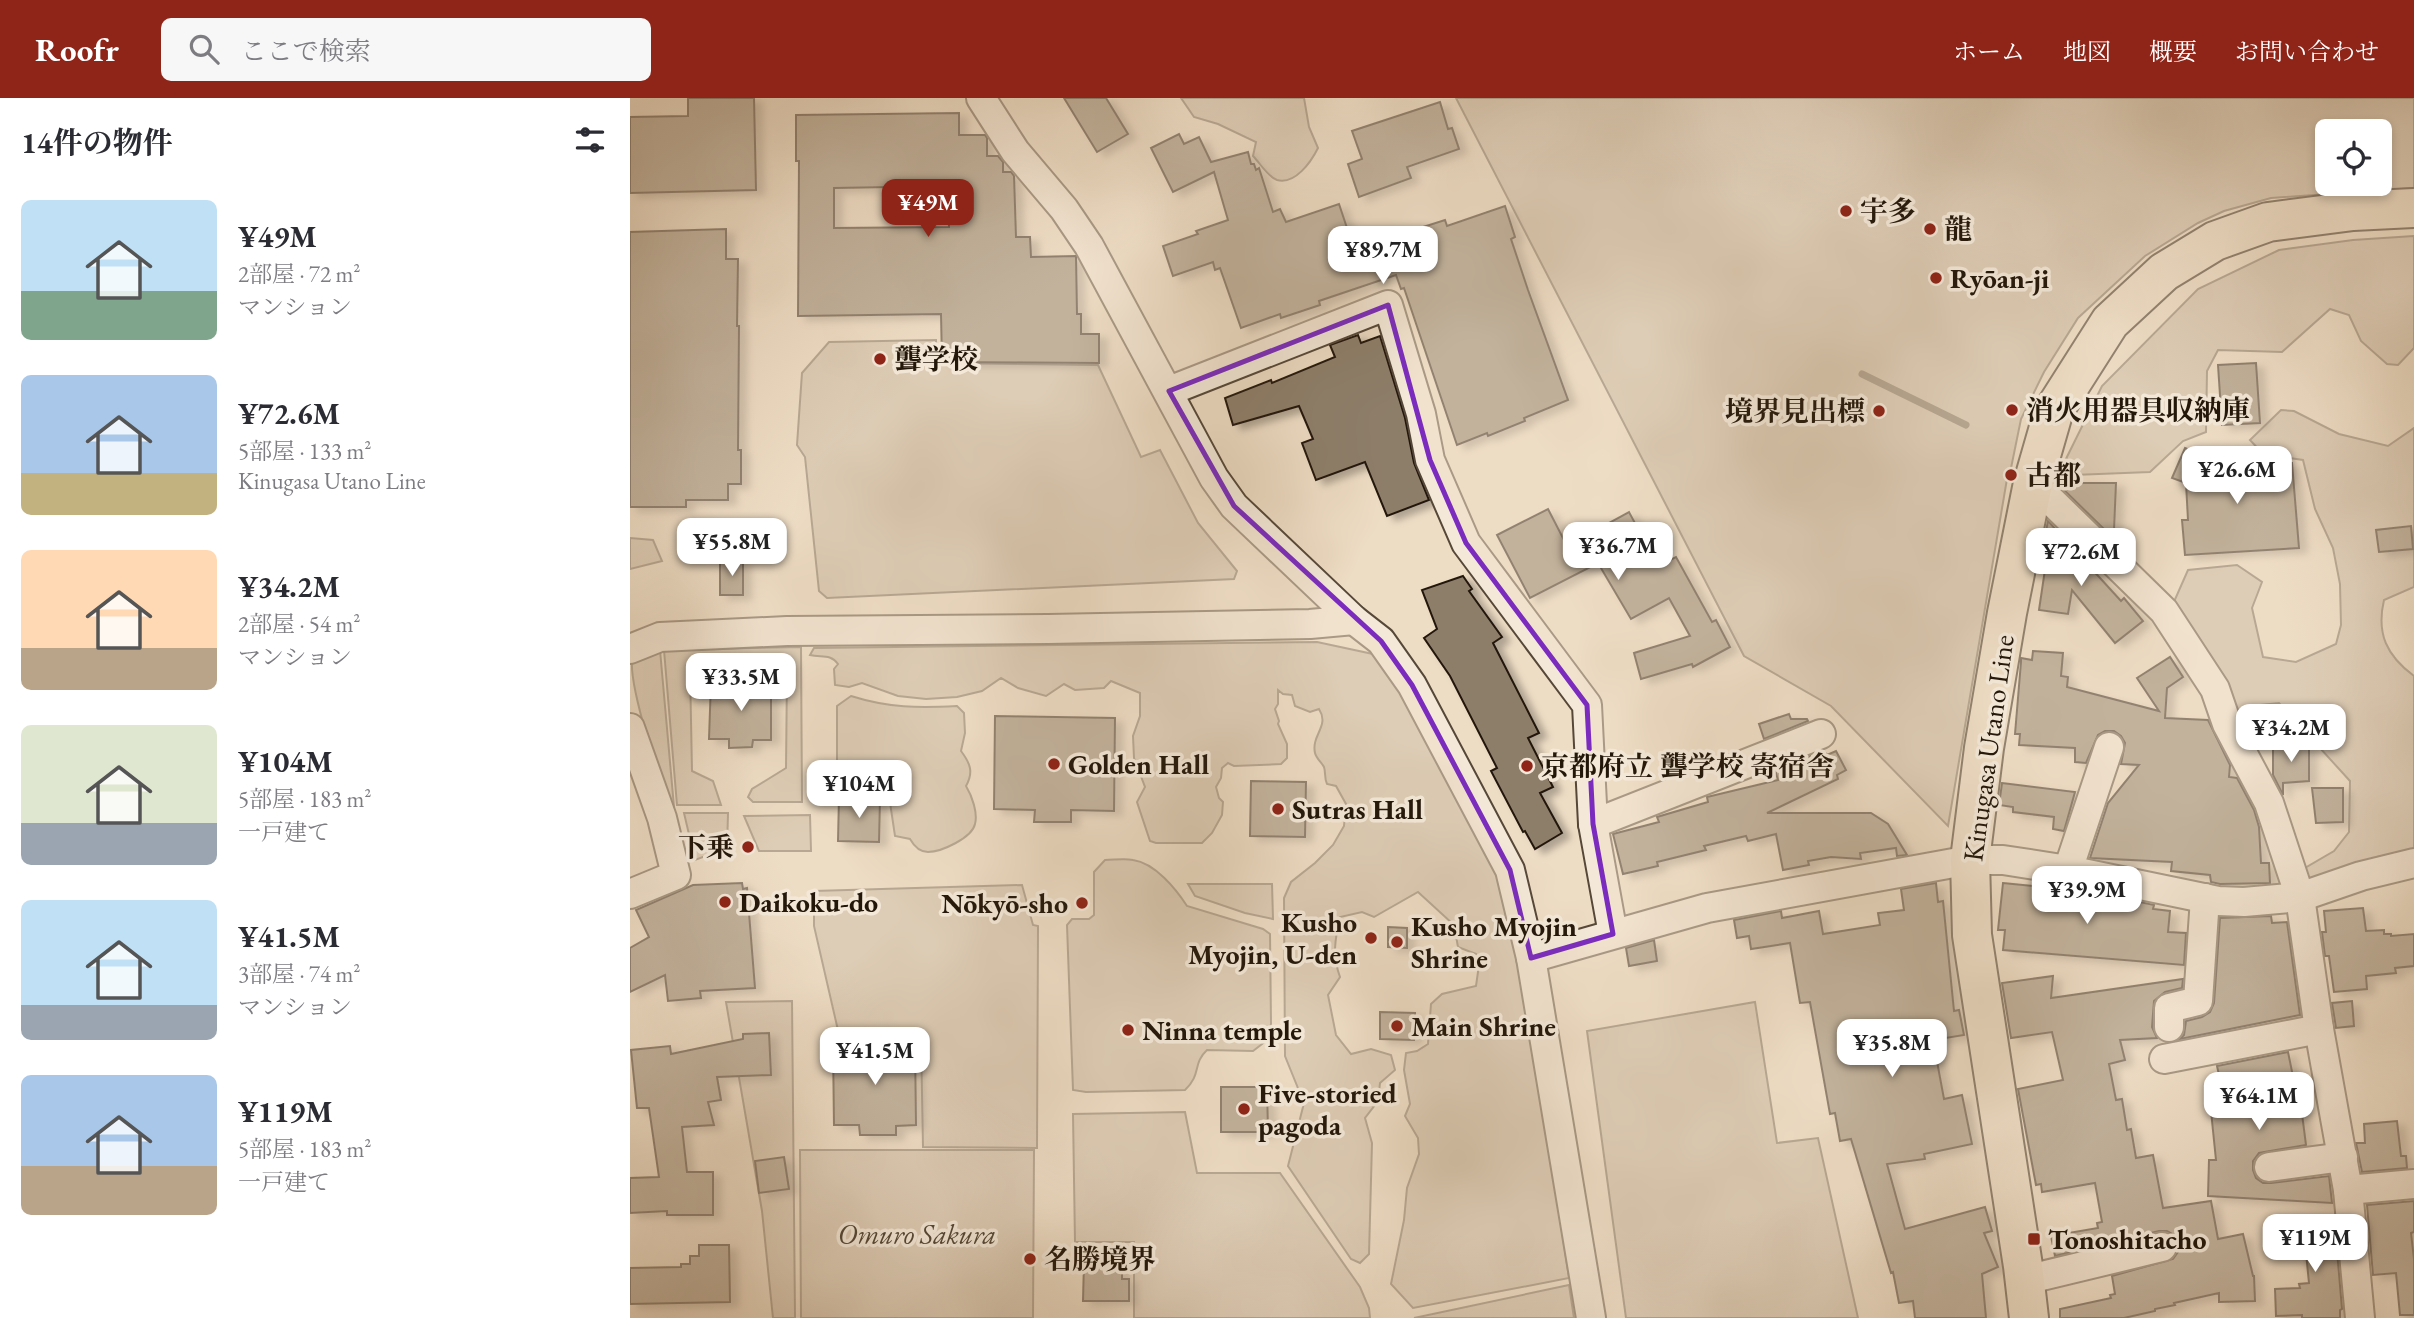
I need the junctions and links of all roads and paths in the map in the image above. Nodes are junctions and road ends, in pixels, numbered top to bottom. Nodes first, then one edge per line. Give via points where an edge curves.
1 (981, 98) edge
2 (2414, 208) edge
3 (1169, 391) junction
4 (2034, 484) junction
5 (1354, 620) junction
6 (630, 649) edge
7 (630, 728) edge
8 (1821, 734) dead end
9 (2109, 747) dead end
10 (1593, 824) junction
11 (1970, 860) junction
12 (2414, 863) edge
13 (2068, 870) junction
14 (630, 894) edge
15 (2300, 897) junction
16 (2205, 898) junction
17 (1613, 934) junction
18 (1531, 958) junction
19 (2169, 1027) dead end
20 (2319, 1029) junction
21 (2164, 1059) dead end
22 (2343, 1157) junction
23 (2269, 1167) dead end
24 (2414, 1184) edge
25 (2348, 1190) junction
26 (2162, 1247) dead end
27 (2025, 1280) junction
28 (1591, 1318) edge
29 (2029, 1318) edge
30 (2360, 1318) edge

1 - 3 street via 1015,151 1089,246
2 - 4 main road, Kinugasa Utano Line via 2267,222 2215,241 2164,272 2110,322 2054,410
3 - 5 street via 1214,478 1234,506
3 - 10 street via 1388,305 1430,460 1466,543 1587,705
4 - 11 main road, Kinugasa Utano Line via 1989,721
4 - 15 street via 2164,611 2190,649 2215,689 2227,724 2269,803
5 - 6 street via 787,631 660,637
5 - 18 street via 1381,641 1412,685 1510,870
7 - 14 street via 662,818 676,875
8 - 10 street
9 - 13 street
10 - 17 street
11 - 13 street
11 - 17 street via 1707,908
11 - 27 main road, Kinugasa Utano Line via 1972,935
12 - 15 street
13 - 16 street
15 - 16 street via 2244,902
15 - 20 street
16 - 19 street via 2198,1001 2169,1008
17 - 18 street
18 - 28 street
20 - 21 street
20 - 22 street
22 - 23 street
22 - 25 street
24 - 25 street
25 - 30 street
26 - 27 street
27 - 29 main road, Kinugasa Utano Line

